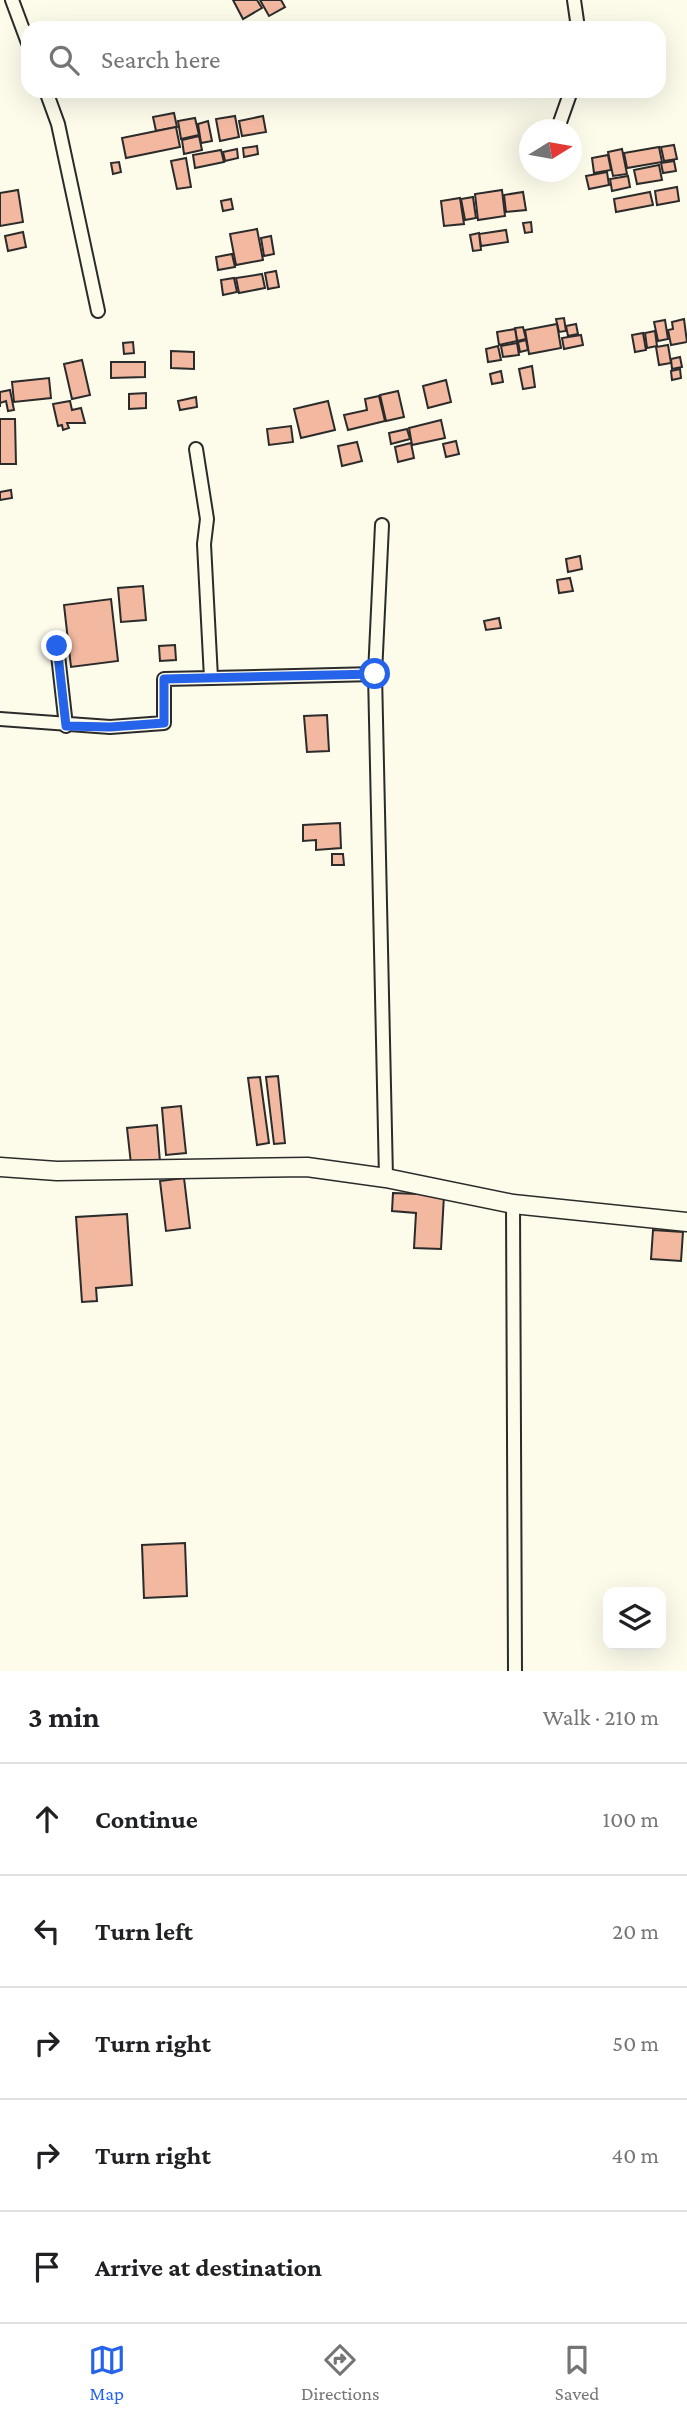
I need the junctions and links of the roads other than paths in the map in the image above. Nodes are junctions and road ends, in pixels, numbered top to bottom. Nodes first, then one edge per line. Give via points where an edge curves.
1 (12, 0) edge
2 (575, 0) edge
3 (577, 21) edge
4 (21, 24) edge
5 (49, 98) edge
6 (569, 98) edge
7 (561, 119) edge
8 (98, 311) dead end
9 (196, 449) dead end
10 (382, 525) dead end
11 (57, 646) dead end
12 (375, 674) junction
13 (211, 678) junction
14 (0, 719) edge
15 (66, 726) junction
16 (0, 1167) edge
17 (386, 1178) junction
18 (513, 1204) junction
19 (687, 1222) edge
20 (515, 1671) edge

1 - 4 street
2 - 3 street
5 - 8 street
6 - 7 street
9 - 13 street via 207,519 204,544
10 - 12 street
11 - 15 street
12 - 13 street
12 - 17 street
13 - 15 street via 164,679 164,723
14 - 15 street
16 - 17 street via 57,1171 307,1167
17 - 18 street
18 - 19 street
18 - 20 street

